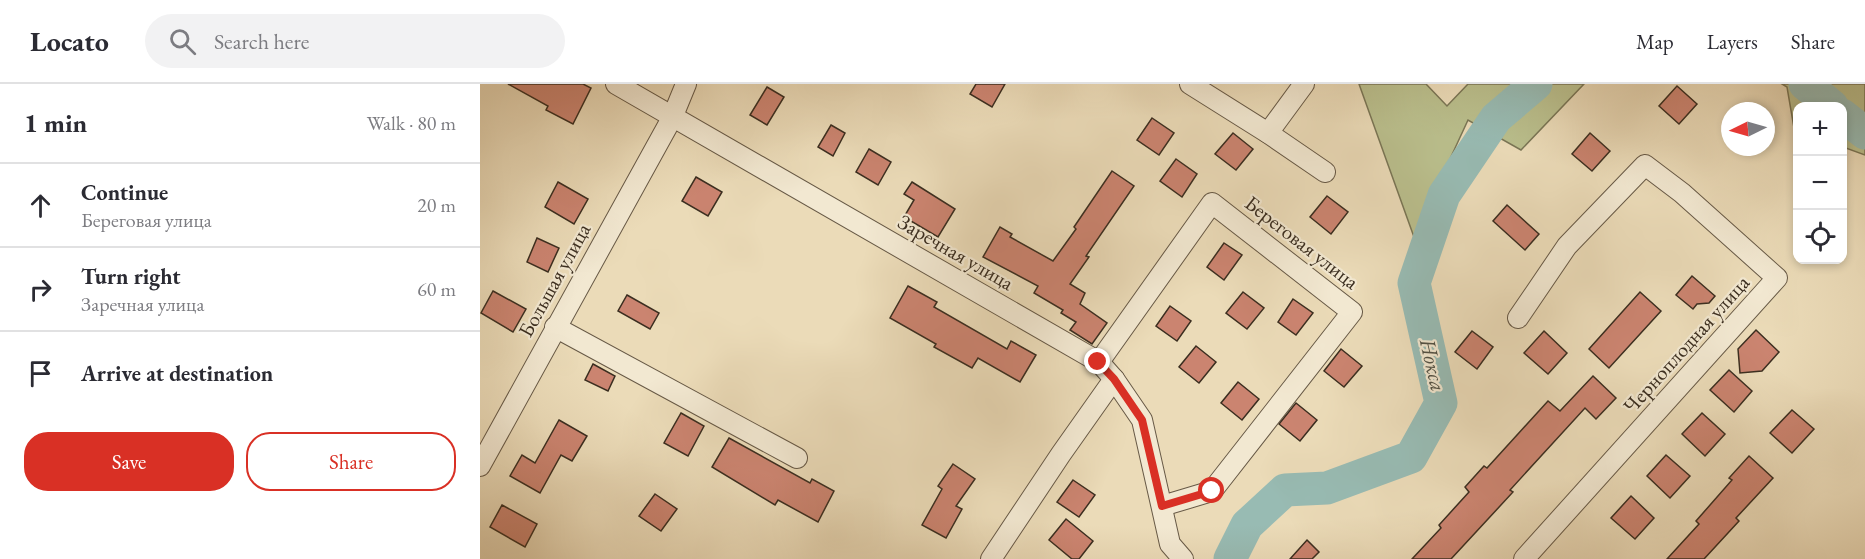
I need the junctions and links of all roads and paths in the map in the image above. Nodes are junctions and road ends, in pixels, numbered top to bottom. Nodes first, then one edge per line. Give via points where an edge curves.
1 (616, 84) edge
2 (686, 84) edge
3 (1190, 84) edge
4 (1304, 84) edge
5 (672, 117) junction
6 (1268, 133) junction
7 (1325, 172) dead end
8 (1518, 318) dead end
9 (555, 327) junction
10 (1098, 362) junction
11 (1114, 379) junction
12 (797, 458) dead end
13 (480, 466) edge
14 (1162, 506) junction
15 (1176, 552) edge
16 (991, 559) edge
17 (1524, 559) edge

1 - 5 street, Заречная улица
2 - 5 street, Большая улица
3 - 6 street
4 - 6 street
5 - 9 street, Большая улица
5 - 10 street, Заречная улица
6 - 7 street
8 - 17 street, Черноплодная улица via 1567,246 1645,165 1777,278
9 - 12 street
9 - 13 street, Большая улица
10 - 11 street, Заречная улица
10 - 14 street, Береговая улица via 1212,203 1352,312 1212,491
11 - 14 street, Заречная улица via 1142,420
11 - 16 street
14 - 15 street, Заречная улица

